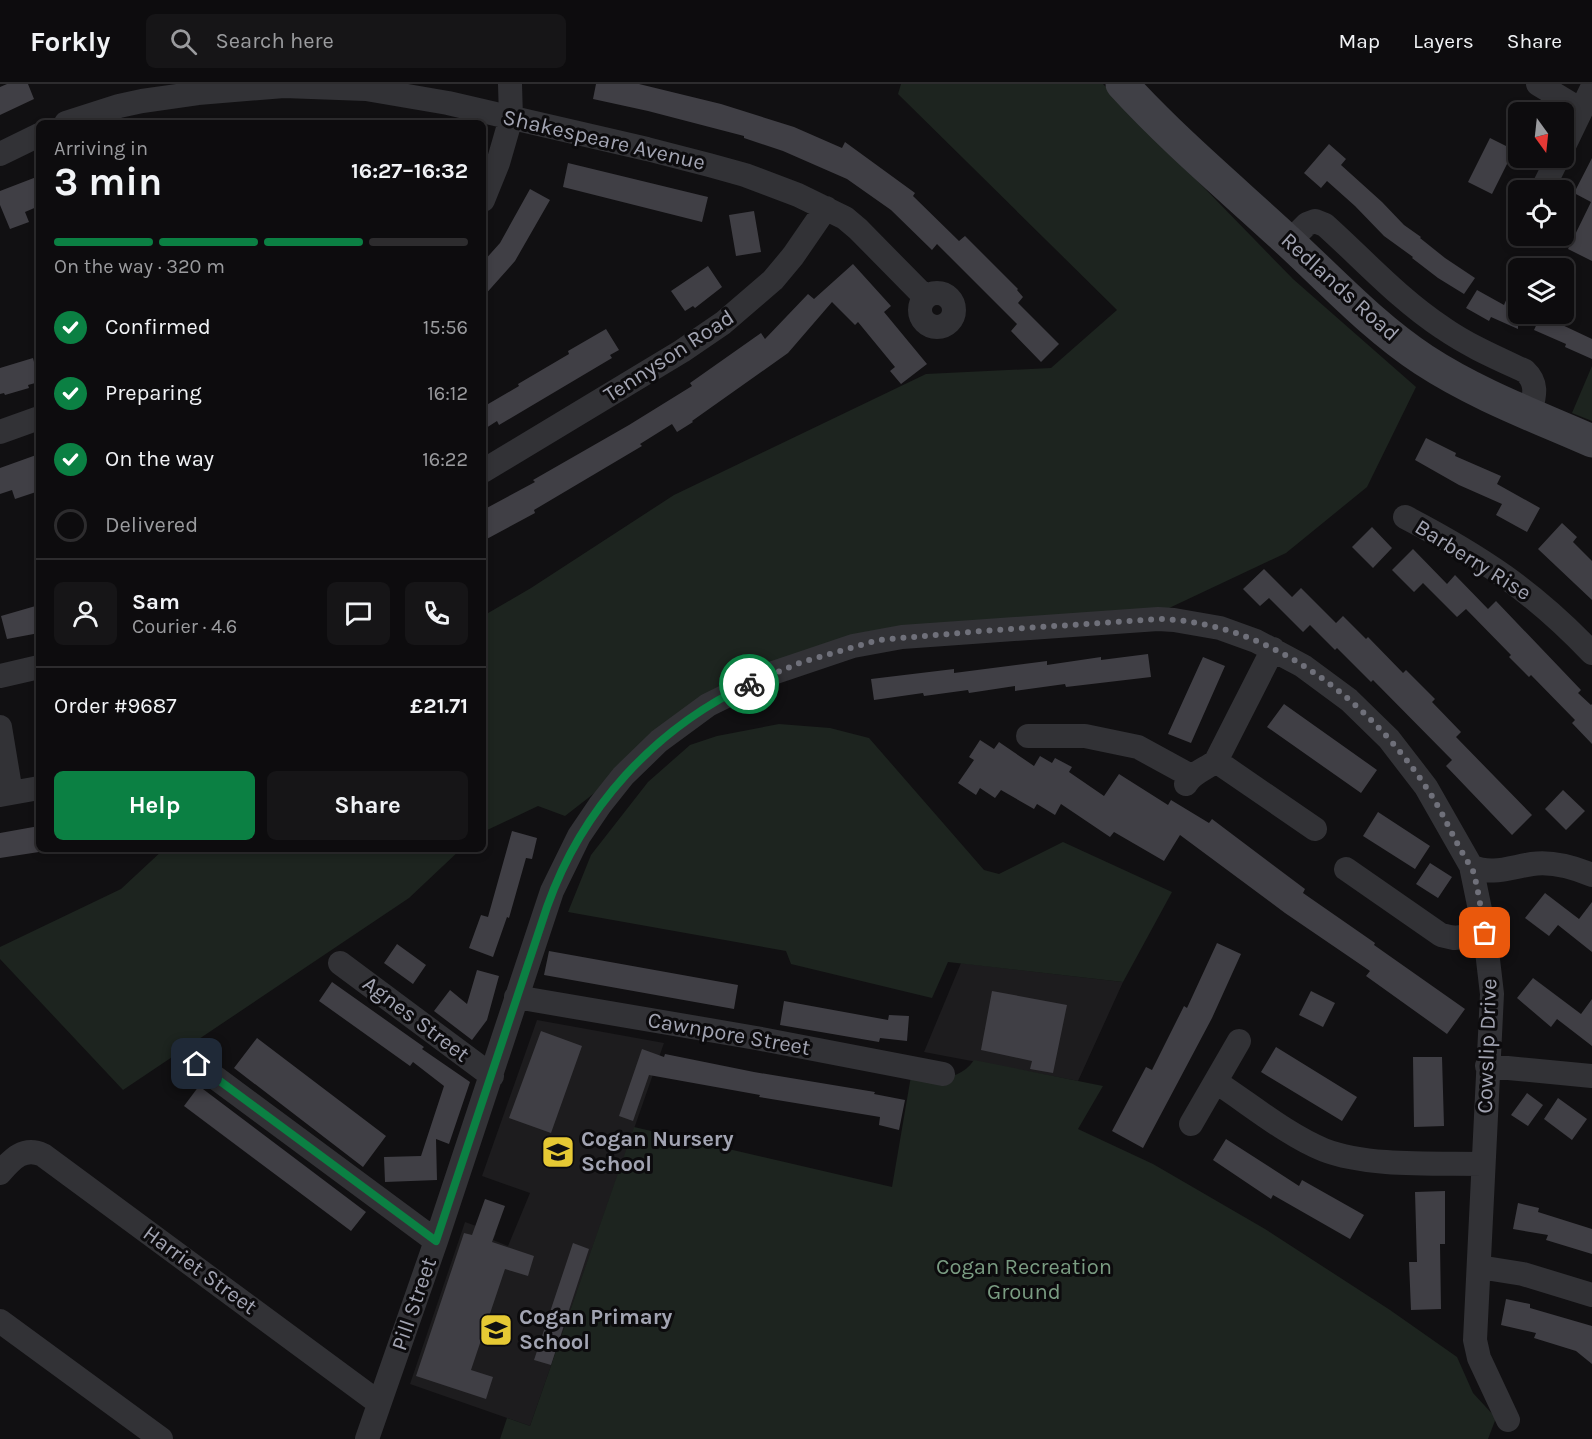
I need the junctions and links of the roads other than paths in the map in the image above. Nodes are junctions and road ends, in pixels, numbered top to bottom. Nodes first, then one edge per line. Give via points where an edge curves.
1 (510, 84) edge
2 (1122, 84) edge
3 (1538, 84) edge
4 (1592, 88) edge
5 (116, 95) edge
6 (1581, 110) junction
7 (511, 118) junction
8 (71, 120) edge
9 (1574, 125) edge
10 (36, 136) edge
11 (0, 154) edge
12 (486, 193) edge
13 (826, 208) junction
14 (925, 297) dead end
15 (36, 419) edge
16 (0, 432) edge
17 (1592, 441) edge
18 (486, 469) edge
19 (1405, 517) dead end
20 (1273, 649) junction
21 (1592, 653) edge
22 (36, 668) edge
23 (0, 676) edge
24 (0, 727) edge
25 (1028, 736) dead end
26 (1216, 761) junction
27 (36, 789) edge
28 (5, 794) edge
29 (1315, 829) dead end
30 (1471, 867) junction
31 (1346, 869) dead end
32 (1592, 875) edge
33 (1485, 933) junction
34 (340, 963) dead end
35 (516, 997) junction
36 (1239, 1041) dead end
37 (197, 1064) dead end
38 (1487, 1066) junction
39 (943, 1074) dead end
40 (492, 1076) junction
41 (1592, 1076) edge
42 (1216, 1082) junction
43 (1191, 1124) dead end
44 (1483, 1164) junction
45 (4, 1168) edge
46 (436, 1241) junction
47 (1479, 1267) junction
48 (1592, 1295) edge
49 (0, 1321) edge
50 (379, 1403) junction
51 (1508, 1420) dead end
52 (161, 1439) edge
53 (367, 1439) edge

1 - 7 street
2 - 17 main road, Redlands Road via 1172,135 1422,359 1477,390
3 - 6 street
4 - 6 street
5 - 7 street, Shakespeare Avenue via 284,86 366,88
5 - 8 street, Shakespeare Avenue
6 - 9 street
7 - 12 street
7 - 13 street, Shakespeare Avenue via 709,165
10 - 11 street
13 - 14 street, Shakespeare Avenue via 858,229
13 - 18 street, Tennyson Road via 773,280 723,323
15 - 16 street
19 - 21 street, Barberry Rise via 1455,543 1516,584 1552,612
20 - 26 street
20 - 30 street, Cowslip Drive via 1349,700 1389,739 1426,787
20 - 35 street, Cowslip Drive via 1220,628 1158,619 878,640 772,673 691,716 623,776 600,805 559,874
22 - 23 street
24 - 28 street
25 - 26 street via 1085,736 1138,747 1188,780
26 - 29 street
27 - 28 street
30 - 32 street via 1500,871 1553,864
30 - 33 street, Cowslip Drive
31 - 33 street via 1441,935 1454,938
33 - 38 street, Cowslip Drive via 1492,994
34 - 40 street, Agnes Street
35 - 39 street, Cawnpore Street
35 - 40 street, Pill Street
36 - 42 street
37 - 46 street
38 - 41 street
38 - 44 street, Cowslip Drive
40 - 46 street, Pill Street
42 - 43 street
42 - 44 street via 1303,1140 1346,1157
44 - 47 street, Cowslip Drive
45 - 50 street, Harriet Street via 26,1152 43,1155
46 - 50 street, Pill Street
47 - 48 street via 1523,1274
47 - 51 street, Cowslip Drive via 1475,1340 1479,1358
49 - 52 street
50 - 53 street, Pill Street

